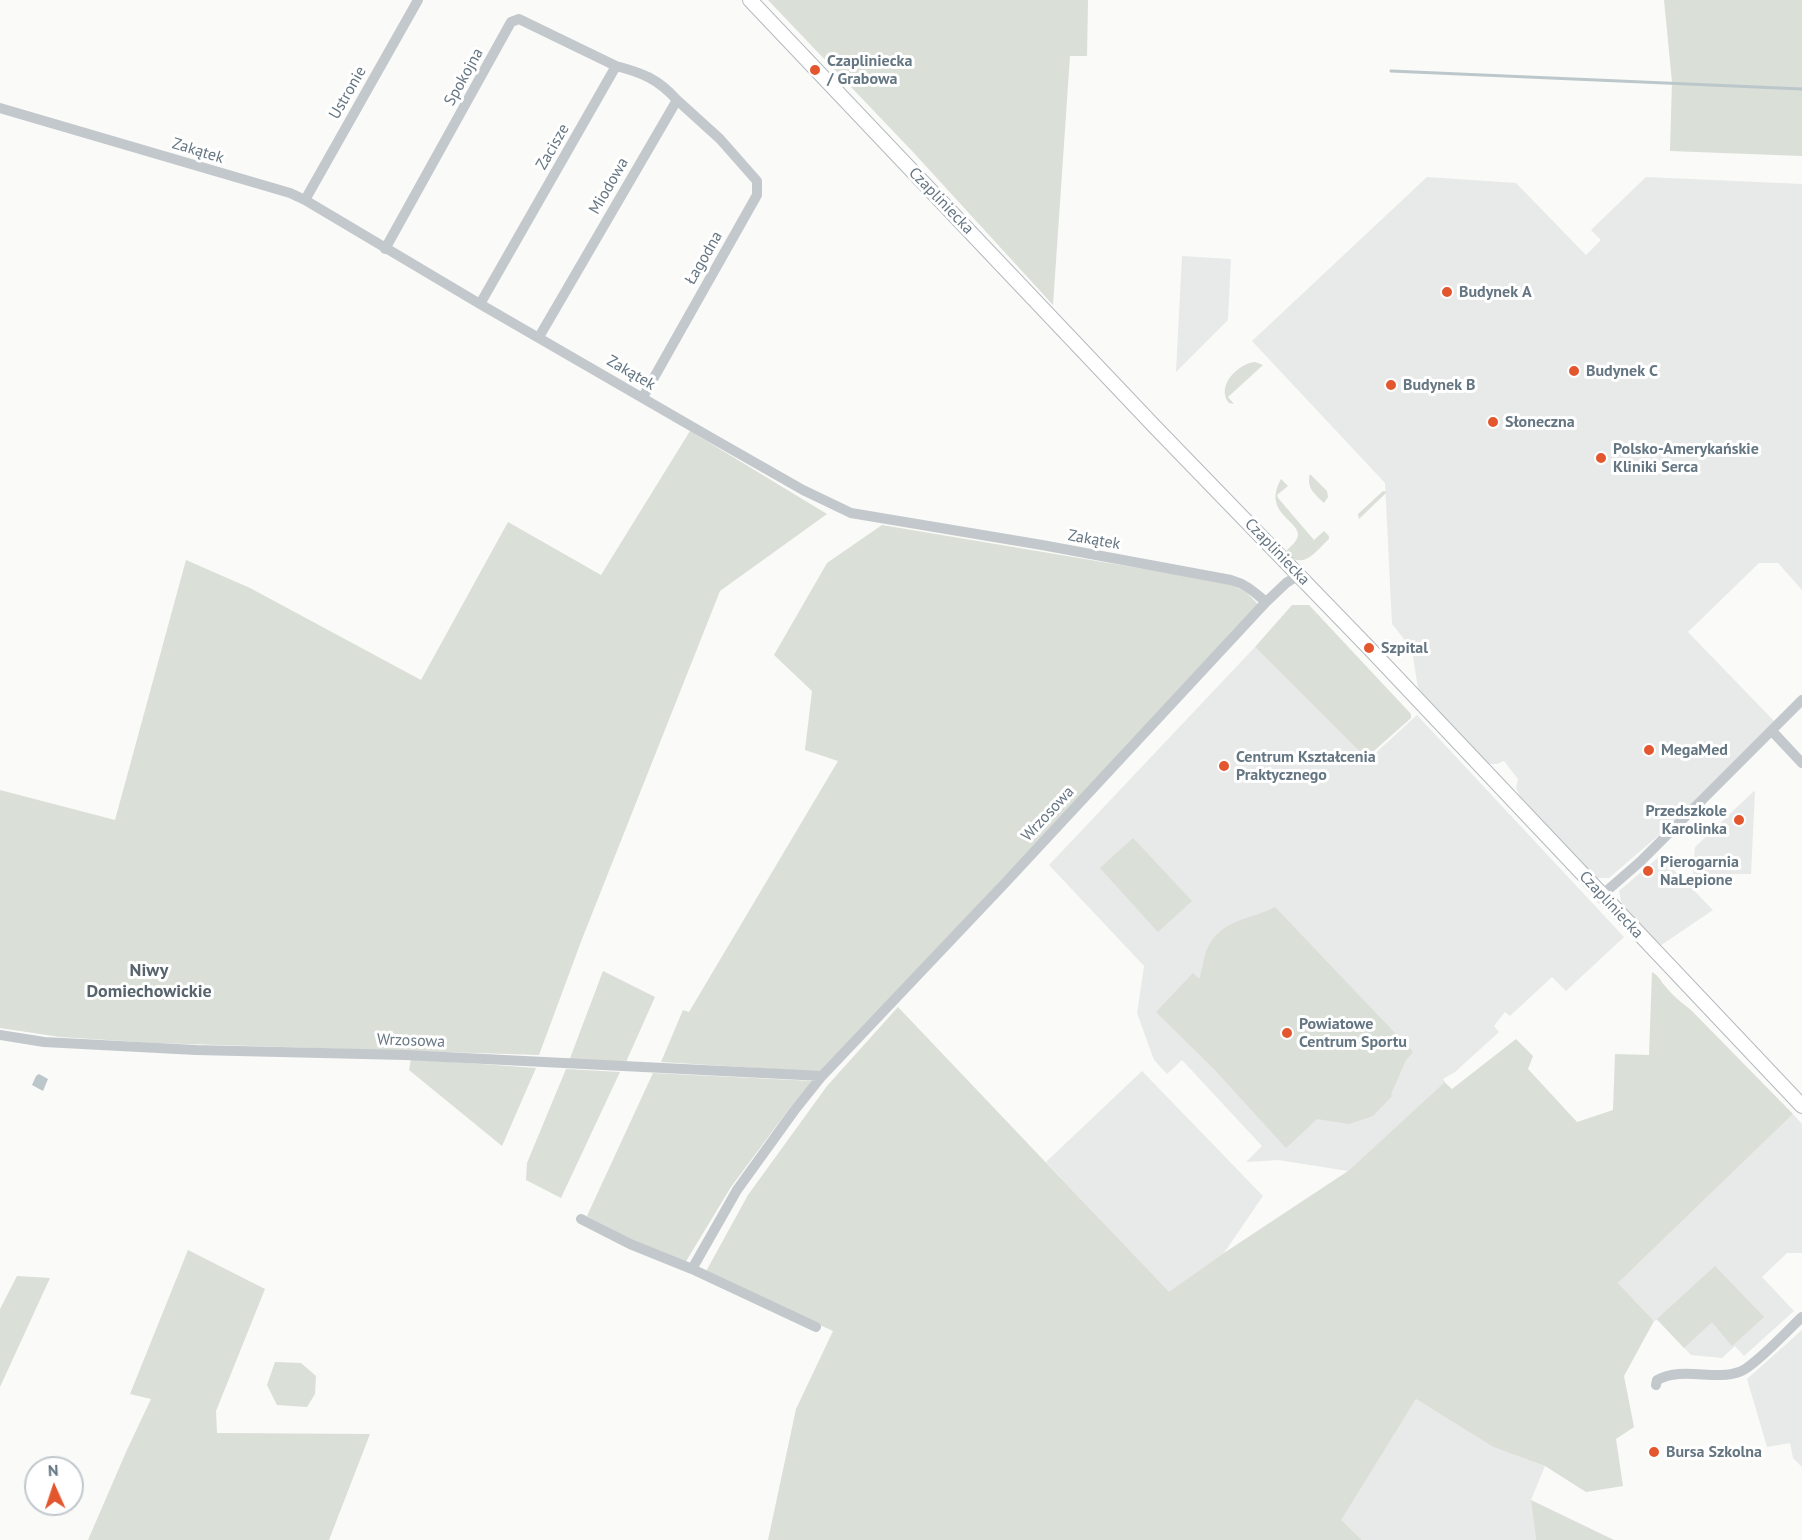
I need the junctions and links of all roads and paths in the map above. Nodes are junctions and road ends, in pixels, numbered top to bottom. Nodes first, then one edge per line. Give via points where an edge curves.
1 (418, 0) edge
2 (750, 0) edge
3 (616, 66) junction
4 (677, 100) junction
5 (0, 108) edge
6 (305, 200) junction
7 (385, 249) junction
8 (480, 304) junction
9 (539, 337) junction
10 (643, 397) junction
11 (1299, 575) junction
12 (1266, 602) junction
13 (1802, 700) edge
14 (1772, 731) junction
15 (1802, 763) edge
16 (1602, 895) junction
17 (0, 1035) edge
18 (822, 1076) junction
19 (1802, 1107) edge
20 (581, 1219) dead end
21 (692, 1269) junction
22 (1802, 1317) edge
23 (816, 1327) dead end
24 (1656, 1385) dead end

1 - 6 street, Ustronie
2 - 11 main road, Czapliniecka
3 - 4 street via 654,79
3 - 7 street, Spokojna via 519,19 511,22
3 - 8 street, Zacisze
4 - 9 street, Miodowa
4 - 10 street, Łagodna via 720,139 757,181 757,195
5 - 6 street, Zakątek
6 - 7 street, Zakątek
7 - 8 street, Zakątek
8 - 9 street, Zakątek
9 - 10 street, Zakątek
10 - 12 street, Zakątek via 776,475 851,513 1231,580 1249,587
11 - 12 street, Wrzosowa
11 - 16 main road, Czapliniecka
12 - 18 street, Wrzosowa
13 - 14 street
14 - 15 street
14 - 16 street
16 - 19 main road, Czapliniecka
17 - 18 street, Wrzosowa via 44,1042 196,1050 405,1055
18 - 21 street, Wrzosowa via 737,1190
20 - 21 street
21 - 23 street
22 - 24 street via 1742,1371 1667,1375 1657,1380

